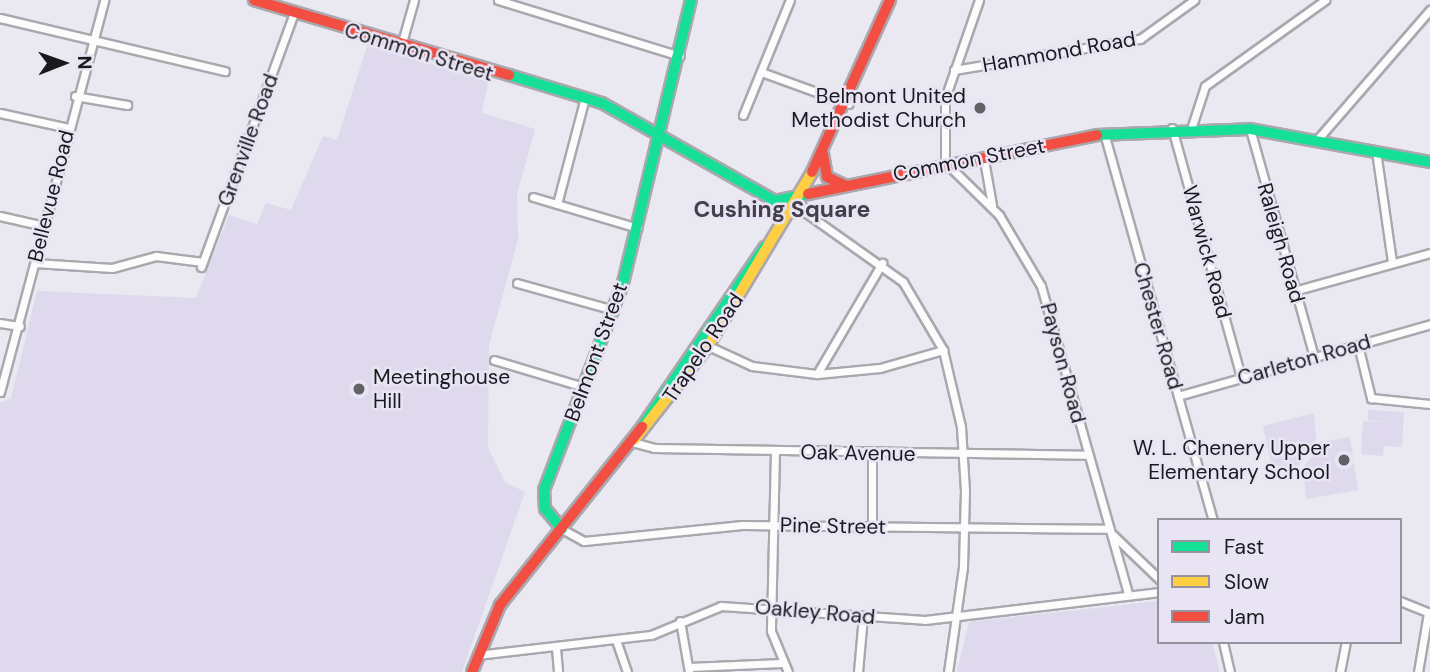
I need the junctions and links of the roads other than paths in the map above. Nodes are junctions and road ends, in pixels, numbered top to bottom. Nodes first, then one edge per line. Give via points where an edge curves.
1 (104, 0) edge
2 (254, 0) edge
3 (414, 0) edge
4 (498, 0) edge
5 (691, 0) edge
6 (790, 0) edge
7 (890, 0) edge
8 (979, 0) edge
9 (1194, 0) edge
10 (1325, 0) edge
11 (1430, 10) edge
12 (294, 13) junction
13 (0, 18) edge
14 (92, 38) junction
15 (401, 46) junction
16 (680, 56) junction
17 (225, 71) dead end
18 (954, 71) junction
19 (764, 74) junction
20 (75, 96) junction
21 (585, 97) junction
22 (850, 104) junction
23 (127, 105) dead end
24 (0, 113) edge
25 (743, 115) dead end
26 (1192, 127) junction
27 (68, 128) junction
28 (1172, 128) junction
29 (1250, 130) junction
30 (1104, 133) junction
31 (663, 134) junction
32 (1316, 141) junction
33 (1376, 151) junction
34 (823, 154) junction
35 (984, 160) junction
36 (1430, 162) edge
37 (947, 167) junction
38 (846, 186) junction
39 (533, 197) dead end
40 (796, 197) junction
41 (557, 204) junction
42 (993, 209) junction
43 (0, 216) edge
44 (44, 226) junction
45 (638, 228) junction
46 (1430, 253) edge
47 (1392, 262) junction
48 (35, 263) junction
49 (882, 263) junction
50 (517, 283) dead end
51 (1294, 290) junction
52 (614, 310) junction
53 (0, 323) edge
54 (1430, 324) edge
55 (20, 326) junction
56 (704, 344) junction
57 (1358, 345) junction
58 (943, 350) junction
59 (1314, 357) junction
60 (494, 360) dead end
61 (817, 374) junction
62 (1241, 377) junction
63 (584, 387) junction
64 (0, 392) edge
65 (1178, 396) junction
66 (1430, 404) edge
67 (632, 442) junction
68 (775, 451) junction
69 (872, 454) junction
70 (963, 455) junction
71 (1086, 455) junction
72 (1212, 518) edge
73 (773, 525) junction
74 (872, 527) junction
75 (1109, 528) junction
76 (562, 529) junction
77 (965, 529) junction
78 (1157, 577) edge
79 (1157, 592) edge
80 (1128, 594) junction
81 (1402, 602) edge
82 (771, 607) junction
83 (1429, 613) edge
84 (863, 616) junction
85 (957, 616) junction
86 (680, 621) junction
87 (615, 640) junction
88 (1223, 644) edge
89 (1346, 644) edge
90 (556, 648) junction
91 (477, 655) junction
92 (782, 663) junction
93 (689, 670) edge
94 (472, 672) edge
95 (558, 672) edge
96 (627, 672) edge
97 (788, 672) edge
98 (858, 672) edge
99 (948, 672) edge
100 (1230, 672) edge
101 (1340, 672) edge
102 (1418, 672) edge

1 - 14 street, Bellevue Road
2 - 12 main road, Common Street
3 - 15 street
4 - 16 street
5 - 16 main road, Belmont Street
6 - 19 street
7 - 22 main road, Trapelo Road
8 - 18 street
9 - 18 street, Hammond Road via 1140,39
10 - 26 street via 1205,86
11 - 32 street
12 - 15 main road, Common Street
12 - 48 street, Grenville Road via 202,264 156,256 112,268
13 - 14 street
14 - 17 street
14 - 20 street, Bellevue Road
15 - 21 main road, Common Street
16 - 31 main road, Belmont Street
18 - 37 street via 942,117
19 - 22 street
19 - 25 street
20 - 23 street
20 - 27 street, Bellevue Road
21 - 31 main road, Common Street
21 - 41 street
22 - 34 main road, Trapelo Road
24 - 27 street
26 - 28 main road, Common Street
26 - 29 main road, Common Street
27 - 44 street, Bellevue Road
28 - 30 main road, Common Street
28 - 62 street, Warwick Road
29 - 32 main road, Common Street
29 - 51 street, Raleigh Road
30 - 35 main road, Common Street
30 - 65 street, Chester Road
31 - 40 main road, Common Street via 766,198
31 - 45 main road, Belmont Street
32 - 33 main road, Common Street
33 - 36 main road, Common Street
33 - 47 street
34 - 38 main road via 827,177
34 - 40 main road, Trapelo Road
35 - 37 main road, Common Street
35 - 42 street, Payson Road
37 - 38 main road, Common Street
37 - 42 street, Payson Road
38 - 40 main road, Common Street
39 - 41 street
40 - 49 street via 806,214
40 - 56 main road, Trapelo Road
41 - 45 street
42 - 71 street, Payson Road via 1026,255 1056,324
43 - 44 street
44 - 48 street, Bellevue Road
45 - 52 main road, Belmont Street
46 - 47 street
47 - 51 street
48 - 55 street, Bellevue Road
49 - 58 street via 918,302
49 - 61 street
50 - 52 street
51 - 59 street, Raleigh Road
52 - 63 main road, Belmont Street
53 - 55 street
54 - 57 street, Carleton Road
55 - 64 street, Bellevue Road
56 - 61 street via 752,366
56 - 67 main road, Trapelo Road
57 - 59 street, Carleton Road
57 - 66 street via 1371,398
58 - 61 street via 880,368
58 - 70 street
59 - 62 street, Carleton Road
60 - 63 street
62 - 65 street, Carleton Road
63 - 76 main road, Belmont Street via 544,490 545,509
65 - 72 street, Chester Road
67 - 68 street, Oak Avenue via 651,448
67 - 76 main road, Trapelo Road
68 - 69 street, Oak Avenue
68 - 73 street
69 - 70 street, Oak Avenue
69 - 74 street
70 - 71 street, Oak Avenue
70 - 77 street
71 - 75 street, Payson Road
73 - 74 street, Pine Street
73 - 76 street, Pine Street via 584,541
73 - 82 street
74 - 77 street, Pine Street
75 - 77 street, Pine Street
75 - 78 street, Payson Road via 1124,551
75 - 80 street, Payson Road
76 - 91 main road via 500,606
77 - 85 street
79 - 80 street, Oakley Road
80 - 85 street, Oakley Road
81 - 83 street
82 - 84 street, Oakley Road
82 - 86 street, Oakley Road via 721,606
82 - 92 street via 773,643
83 - 102 street
84 - 85 street, Oakley Road
84 - 98 street
85 - 99 street
86 - 87 street, Oakley Road via 651,635
86 - 93 street
87 - 90 street, Oakley Road
87 - 96 street
88 - 100 street
89 - 101 street
90 - 91 street, Oakley Road
90 - 95 street
91 - 94 main road
92 - 93 street
92 - 97 street

